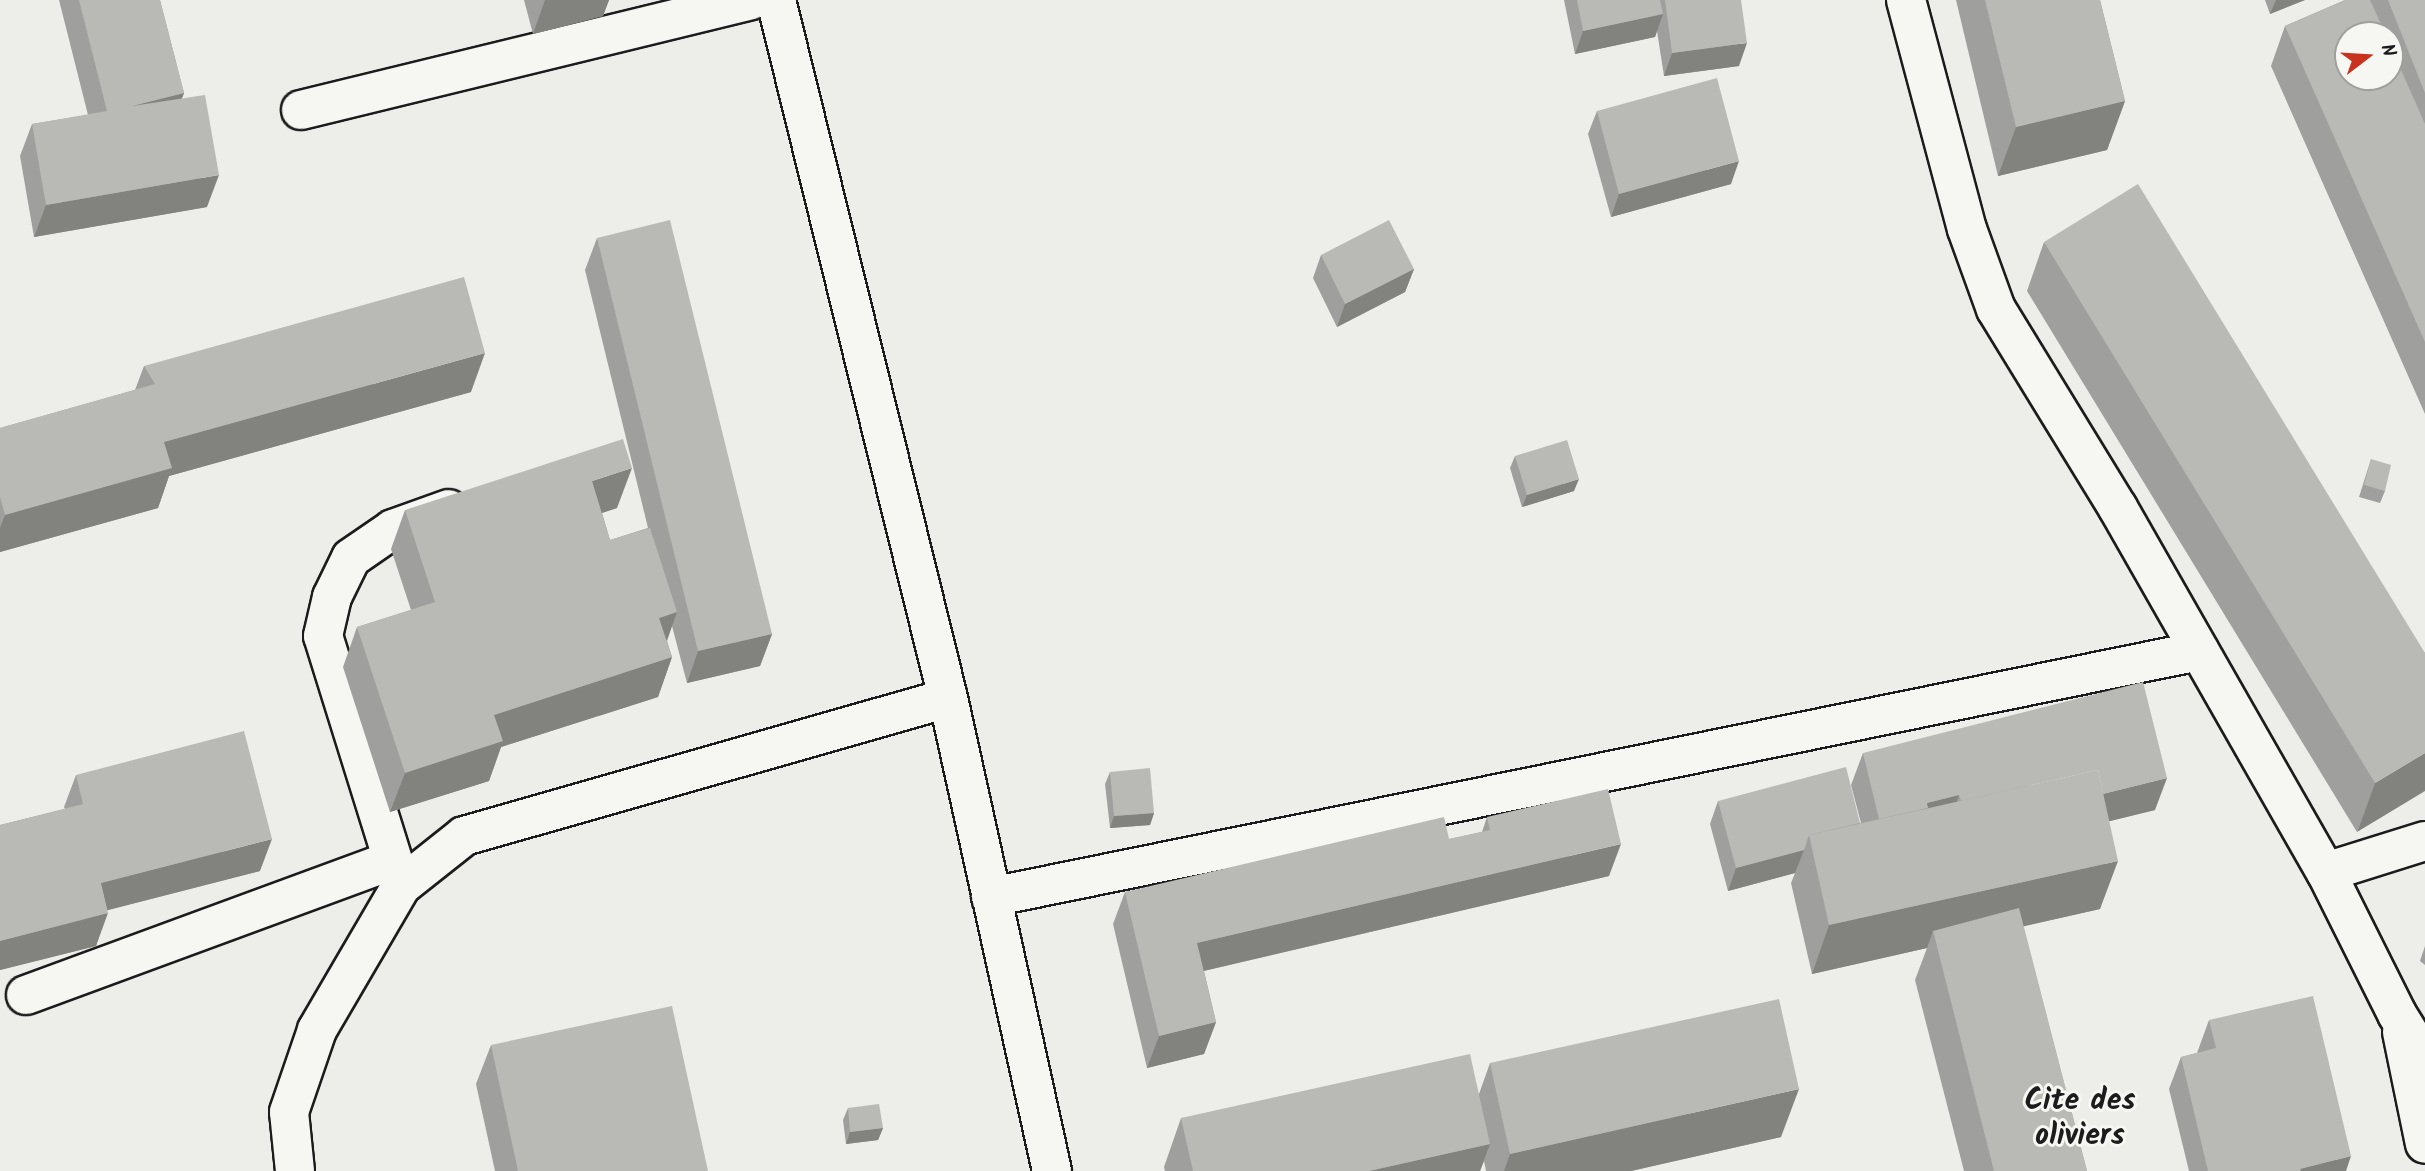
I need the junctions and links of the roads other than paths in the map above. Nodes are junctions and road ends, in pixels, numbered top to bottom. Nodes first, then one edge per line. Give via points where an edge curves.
1 (751, 0) edge
2 (776, 0) edge
3 (1906, 0) edge
4 (301, 110) dead end
5 (485, 497) edge
6 (2199, 651) junction
7 (948, 698) junction
8 (2425, 841) edge
9 (2326, 872) junction
10 (397, 873) junction
11 (991, 897) junction
12 (26, 995) dead end
13 (2397, 1013) junction
14 (2425, 1059) edge
15 (2425, 1144) edge
16 (295, 1171) edge
17 (1052, 1171) edge

1 - 4 street
2 - 7 street
3 - 6 street via 1963,217 1996,309
5 - 10 street via 393,529 351,558 332,597 323,636
6 - 9 street
6 - 11 street
7 - 10 street via 464,836
7 - 11 street
8 - 9 street
9 - 13 street
10 - 12 street
10 - 16 street via 317,1030 289,1112
11 - 17 street
13 - 14 street
13 - 15 street

